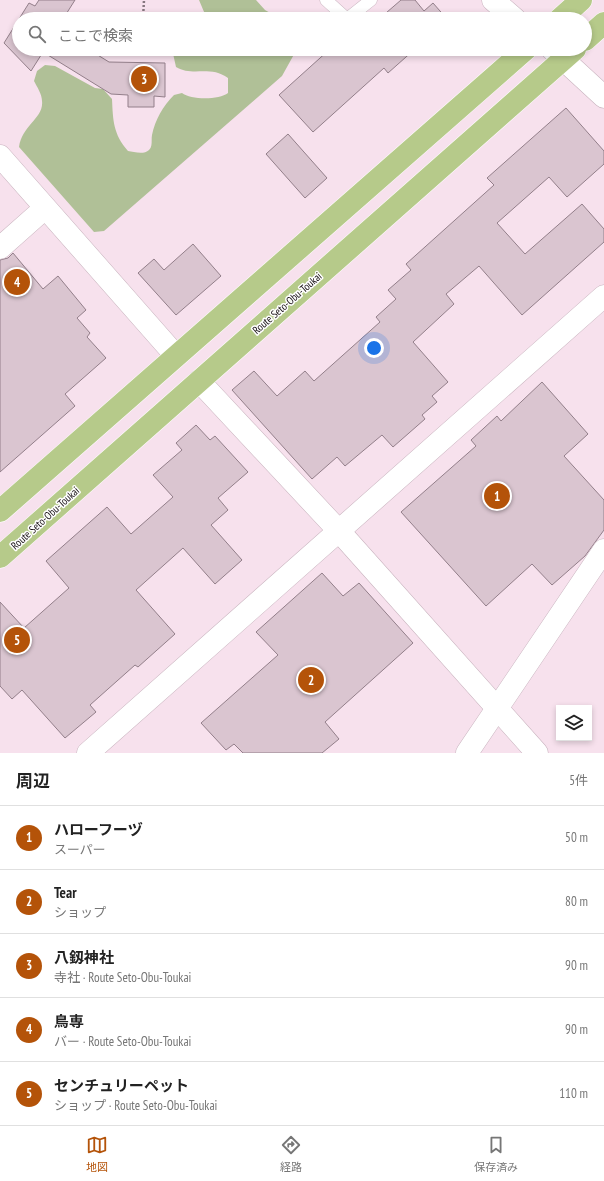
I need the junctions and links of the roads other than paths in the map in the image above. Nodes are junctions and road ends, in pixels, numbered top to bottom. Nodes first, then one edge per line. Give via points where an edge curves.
1 (326, 0) edge
2 (371, 0) edge
3 (493, 0) edge
4 (581, 0) edge
5 (339, 12) edge
6 (356, 12) edge
7 (507, 12) edge
8 (568, 12) edge
9 (604, 23) edge
10 (592, 34) edge
11 (518, 56) edge
12 (560, 56) edge
13 (568, 56) edge
14 (604, 97) edge
15 (0, 156) edge
16 (46, 208) junction
17 (0, 248) edge
18 (604, 296) edge
19 (176, 356) junction
20 (199, 381) junction
21 (0, 511) edge
22 (339, 532) junction
23 (604, 550) edge
24 (0, 557) edge
25 (496, 709) junction
26 (88, 753) edge
27 (467, 753) edge
28 (537, 753) edge

1 - 5 lane
2 - 6 lane
3 - 7 street
4 - 8 main road
9 - 10 main road
11 - 19 main road
12 - 20 main road, Route Seto-Obu-Toukai
13 - 14 street
15 - 16 street
16 - 17 street
16 - 19 street
18 - 22 street
19 - 21 main road
20 - 22 street
20 - 24 main road, Route Seto-Obu-Toukai
22 - 25 street
22 - 26 street
23 - 25 street
25 - 27 street
25 - 28 street

